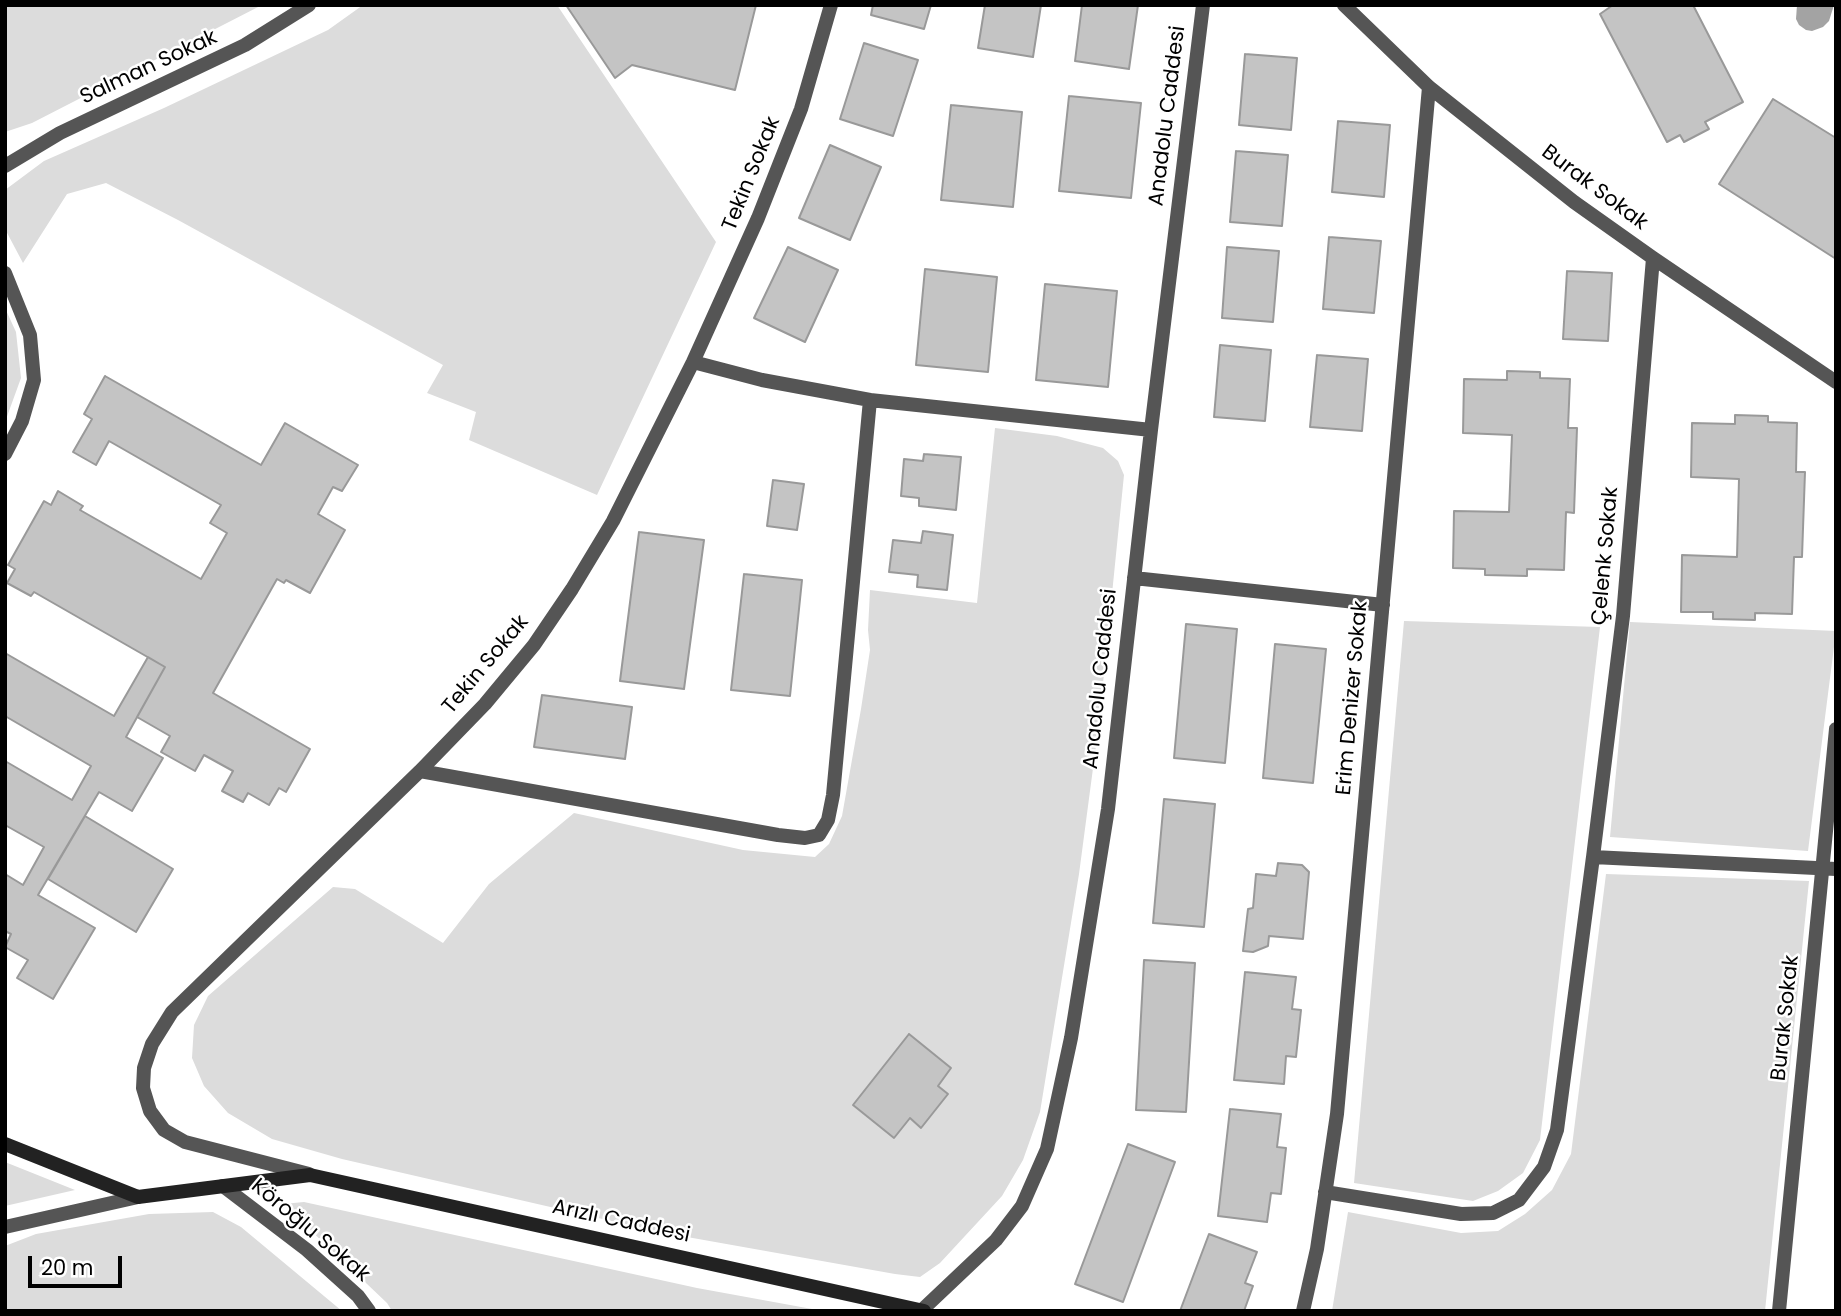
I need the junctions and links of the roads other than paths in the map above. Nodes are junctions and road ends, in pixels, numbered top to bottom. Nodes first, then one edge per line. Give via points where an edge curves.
1 (309, 5) edge
2 (831, 5) edge
3 (1203, 5) edge
4 (1344, 5) edge
5 (1429, 87) junction
6 (5, 166) edge
7 (1653, 258) junction
8 (5, 273) edge
9 (693, 362) junction
10 (1836, 382) edge
11 (870, 400) junction
12 (1151, 430) junction
13 (5, 454) edge
14 (1134, 578) junction
15 (1382, 605) junction
16 (1836, 729) edge
17 (420, 771) junction
18 (1593, 857) junction
19 (1829, 869) edge
20 (5, 1144) edge
21 (310, 1175) junction
22 (223, 1186) junction
23 (1325, 1192) junction
24 (138, 1197) junction
25 (5, 1227) edge
26 (923, 1310) edge
27 (369, 1311) edge
28 (1303, 1311) edge
29 (1779, 1311) edge

1 - 6 street, Salman Sokak via 246,45 60,133
2 - 9 street, Tekin Sokak via 802,109
3 - 12 street, Anadolu Caddesi
4 - 5 street, Burak Sokak
5 - 7 street, Burak Sokak
5 - 15 street, Erim Denizer Sokak
7 - 10 street, Burak Sokak
7 - 18 street, Çelenk Sokak via 1623,616
8 - 13 street via 30,335 34,380 22,421
9 - 11 street via 773,383
9 - 17 street, Tekin Sokak via 613,521 572,589 502,684
11 - 12 street
11 - 17 street via 833,795 828,820 819,835 778,835
12 - 14 street, Anadolu Caddesi
14 - 15 street
14 - 26 street, Anadolu Caddesi via 1108,809 1071,1038 1047,1149 1022,1206 996,1240
15 - 23 street, Erim Denizer Sokak via 1337,1114
16 - 19 street, Burak Sokak
17 - 21 street, Tekin Sokak via 172,1012 152,1044 144,1068 143,1088 150,1111 164,1130 185,1142
18 - 19 street
18 - 23 street, Çelenk Sokak via 1557,1129 1544,1167 1520,1200 1493,1213 1461,1214
19 - 29 street, Burak Sokak
20 - 24 street
21 - 22 street, Arızlı Caddesi
21 - 26 street, Arızlı Caddesi
22 - 24 street, Arızlı Caddesi
22 - 27 street, Köroğlu Sokak via 307,1250
23 - 28 street, Erim Denizer Sokak
24 - 25 street

